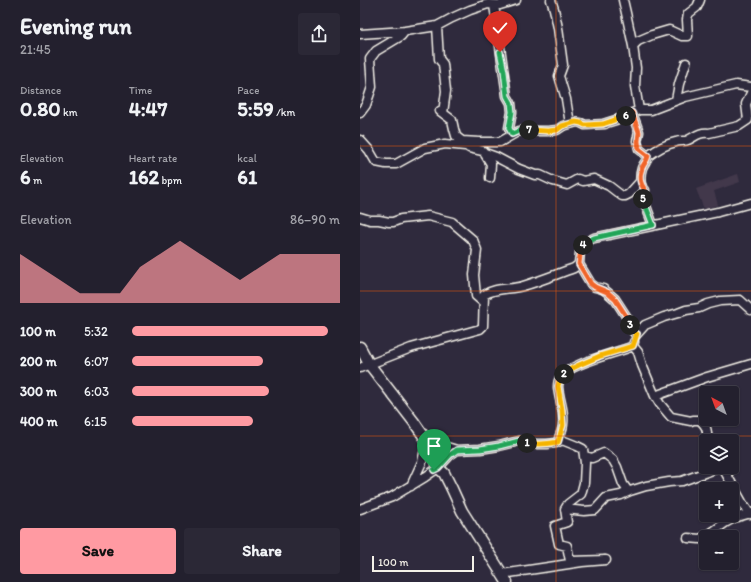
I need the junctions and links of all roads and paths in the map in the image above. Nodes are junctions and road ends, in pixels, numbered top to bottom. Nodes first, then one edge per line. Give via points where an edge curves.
1 (516, 0) edge
2 (551, 0) edge
3 (622, 0) edge
4 (700, 0) edge
5 (494, 5) junction
6 (437, 26) junction
7 (405, 31) junction
8 (360, 34) edge
9 (633, 46) junction
10 (686, 63) dead end
11 (751, 87) edge
12 (751, 94) edge
13 (676, 100) junction
14 (635, 112) junction
15 (360, 113) edge
16 (570, 124) junction
17 (512, 134) junction
18 (360, 140) edge
19 (473, 143) junction
20 (485, 153) junction
21 (648, 156) junction
22 (490, 178) dead end
23 (641, 185) junction
24 (751, 204) edge
25 (360, 217) edge
26 (653, 225) junction
27 (579, 264) junction
28 (483, 302) junction
29 (751, 310) edge
30 (637, 334) junction
31 (633, 346) junction
32 (360, 347) edge
33 (751, 364) edge
34 (365, 366) edge
35 (655, 396) junction
36 (707, 434) edge
37 (427, 442) junction
38 (558, 442) junction
39 (457, 450) junction
40 (584, 456) junction
41 (438, 468) junction
42 (701, 474) edge
43 (727, 474) edge
44 (411, 486) junction
45 (628, 491) junction
46 (360, 509) edge
47 (565, 509) junction
48 (751, 513) edge
49 (688, 538) dead end
50 (505, 578) edge

1 - 5 street
2 - 16 street via 563,65 559,76
3 - 9 street
4 - 9 street via 697,7 688,14 688,36 670,30 638,41
5 - 6 street via 488,4 470,10
5 - 17 street via 507,96 511,103 509,128
6 - 7 street
6 - 19 street via 439,59 443,64 446,90 442,112 452,120 456,136 462,141
7 - 8 street
7 - 15 street via 376,51 370,59 372,87 366,105
9 - 14 street via 636,68
10 - 13 street
11 - 13 street via 736,85
12 - 21 street via 746,104 748,120 740,126 705,132 687,141 676,141
13 - 14 street via 651,110
14 - 16 street via 604,124
14 - 21 street via 639,149
16 - 17 street via 557,130 519,131
17 - 19 street via 500,142
18 - 19 street via 376,162 386,164 396,164 425,148 444,144 465,146
19 - 20 street via 469,148
20 - 22 street via 491,164
20 - 23 street via 519,169 567,185 578,179 594,179 622,196 629,194 639,183
21 - 23 street via 642,168
23 - 26 street via 645,190 643,198
24 - 26 street
25 - 28 street via 393,222 428,216 452,222 473,240 477,250 474,275 476,296
26 - 27 street via 587,241 581,247
27 - 28 street via 522,286 490,291 484,295
27 - 30 street via 591,284 615,299
28 - 34 street via 483,326 480,329 411,348
29 - 30 street via 740,300 720,301 664,317 645,325
30 - 31 street
31 - 35 street via 638,352
31 - 38 street via 579,365 560,378 558,386 563,425
32 - 34 street
33 - 35 street
34 - 37 street via 414,422
35 - 36 street via 671,417 700,420 706,428
37 - 39 street
37 - 41 street via 434,451
37 - 44 street via 422,462
38 - 39 street via 534,444 519,441 480,449
38 - 40 street via 562,440 583,449
39 - 41 street
40 - 45 street via 592,458 604,453 613,460
40 - 47 street via 585,474 581,494
41 - 44 street
41 - 50 street via 444,473 462,511
42 - 45 street via 682,481
43 - 48 street via 743,504
44 - 46 street via 388,500
45 - 47 street via 606,498 595,510
47 - 50 street via 568,522 555,526 559,544 567,546 570,561 606,560 582,562
48 - 49 street via 734,518 700,539

